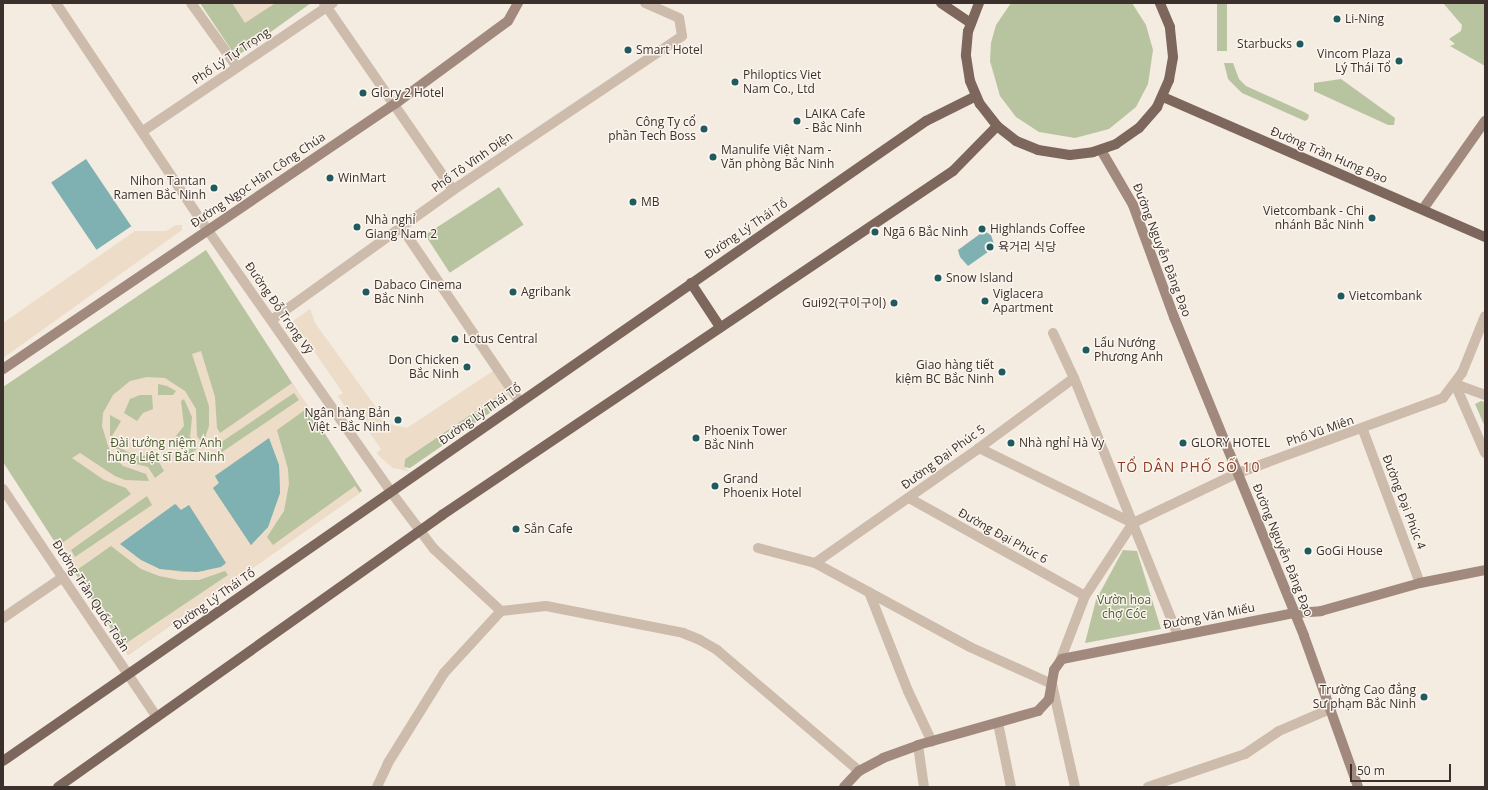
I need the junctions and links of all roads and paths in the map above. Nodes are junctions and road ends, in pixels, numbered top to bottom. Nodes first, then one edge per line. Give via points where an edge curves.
1 (56, 3) edge
2 (191, 3) edge
3 (518, 3) edge
4 (645, 3) edge
5 (941, 3) edge
6 (979, 3) edge
7 (1160, 3) edge
8 (328, 4) edge
9 (971, 23) junction
10 (237, 67) junction
11 (976, 96) junction
12 (1163, 97) junction
13 (395, 104) junction
14 (1485, 121) edge
15 (997, 126) junction
16 (143, 132) junction
17 (1101, 150) junction
18 (453, 190) junction
19 (1423, 209) junction
20 (402, 228) junction
21 (207, 229) junction
22 (1485, 237) edge
23 (691, 283) junction
24 (1485, 316) edge
25 (273, 319) junction
26 (720, 327) junction
27 (1482, 330) edge
28 (1053, 333) dead end
29 (3, 369) edge
30 (1074, 378) junction
31 (1455, 384) junction
32 (1485, 395) edge
33 (520, 402) junction
34 (1363, 430) junction
35 (979, 448) junction
36 (1485, 453) edge
37 (1238, 473) junction
38 (390, 492) junction
39 (4, 494) edge
40 (908, 498) junction
41 (1133, 523) junction
42 (421, 531) junction
43 (758, 548) dead end
44 (815, 563) junction
45 (1485, 570) edge
46 (63, 577) junction
47 (1420, 583) junction
48 (869, 592) junction
49 (1085, 596) junction
50 (501, 611) junction
51 (1295, 613) junction
52 (3, 618) edge
53 (1178, 636) junction
54 (1060, 661) junction
55 (128, 675) junction
56 (1052, 684) junction
57 (1330, 709) junction
58 (157, 716) junction
59 (998, 723) junction
60 (932, 742) junction
61 (918, 746) junction
62 (3, 761) edge
63 (859, 771) junction
64 (58, 787) edge
65 (377, 787) edge
66 (844, 787) edge
67 (924, 787) edge
68 (1011, 787) edge
69 (1075, 787) edge
70 (1148, 787) edge
71 (1358, 787) edge

1 - 16 street, Đường Đỗ Trọng Vỹ
2 - 10 street
3 - 13 main road, Đường Ngọc Hân Công Chúa via 508,22
4 - 18 street, Phố Tô Vĩnh Diện via 679,18 682,36
5 - 9 main road
6 - 9 main road
7 - 12 main road via 1170,27 1173,50 1171,72
8 - 10 street, Phố Lý Tự Trọng
8 - 13 street
9 - 11 main road via 967,40 967,64
10 - 16 street, Phố Lý Tự Trọng
11 - 15 main road
11 - 23 main road, Đường Lý Thái Tổ via 926,121
12 - 17 main road via 1149,118 1134,133
12 - 19 main road, Đường Trần Hưng Đạo
13 - 18 street
13 - 21 main road, Đường Ngọc Hân Công Chúa
14 - 19 main road
15 - 17 main road via 1023,144 1047,153 1070,155
15 - 26 main road via 957,169
16 - 21 street, Đường Đỗ Trọng Vỹ
17 - 37 main road, Đường Nguyễn Đăng Đạo via 1130,198 1174,317
18 - 20 street, Phố Tô Vĩnh Diện
19 - 22 main road, Đường Trần Hưng Đạo
20 - 25 street, Phố Tô Vĩnh Diện
20 - 33 street
21 - 25 street, Đường Đỗ Trọng Vỹ
21 - 29 main road, Đường Ngọc Hân Công Chúa
23 - 26 main road
23 - 33 main road, Đường Lý Thái Tổ
24 - 27 street, Phố Vũ Miên
25 - 38 street, Đường Đỗ Trọng Vỹ
26 - 42 main road
27 - 31 street, Phố Vũ Miên
28 - 30 street
30 - 35 street, Đường Đại Phúc 5
30 - 41 street
31 - 32 street
31 - 34 street, Phố Vũ Miên via 1437,401
31 - 36 street
33 - 38 main road, Đường Lý Thái Tổ
34 - 37 street, Phố Vũ Miên
34 - 47 street, Đường Đại Phúc 4
35 - 40 street, Đường Đại Phúc 5
35 - 41 street
37 - 41 street, Phố Vũ Miên
37 - 51 main road, Đường Nguyễn Đăng Đạo
38 - 42 street, Đường Đỗ Trọng Vỹ
38 - 55 main road, Đường Lý Thái Tổ
39 - 46 street, Đường Trần Quốc Toản
40 - 44 street, Đường Đại Phúc 5
40 - 49 street, Đường Đại Phúc 6
41 - 49 street
41 - 53 street
42 - 50 street, Đường Đỗ Trọng Vỹ via 434,550
42 - 58 main road
43 - 44 street
44 - 48 street
45 - 47 main road, Đường Văn Miếu
46 - 52 street
46 - 55 street, Đường Trần Quốc Toản
47 - 51 main road, Đường Văn Miếu via 1321,611
48 - 56 street via 970,647
48 - 60 street via 908,691
49 - 54 street
50 - 63 street via 546,606 682,633 700,640 717,650
50 - 65 street via 444,673 388,763
51 - 53 main road, Đường Văn Miếu
51 - 57 main road, Đường Nguyễn Đăng Đạo
53 - 54 main road, Đường Văn Miếu via 1075,655
54 - 56 main road via 1054,670
55 - 58 street, Đường Trần Quốc Toản
55 - 62 main road, Đường Lý Thái Tổ
56 - 59 main road via 1044,707
56 - 69 street
57 - 70 street via 1279,731 1245,754
57 - 71 main road, Đường Nguyễn Đăng Đạo
58 - 64 main road
59 - 60 main road
59 - 68 street
60 - 61 main road
61 - 63 main road via 883,758
61 - 67 street
63 - 66 main road

